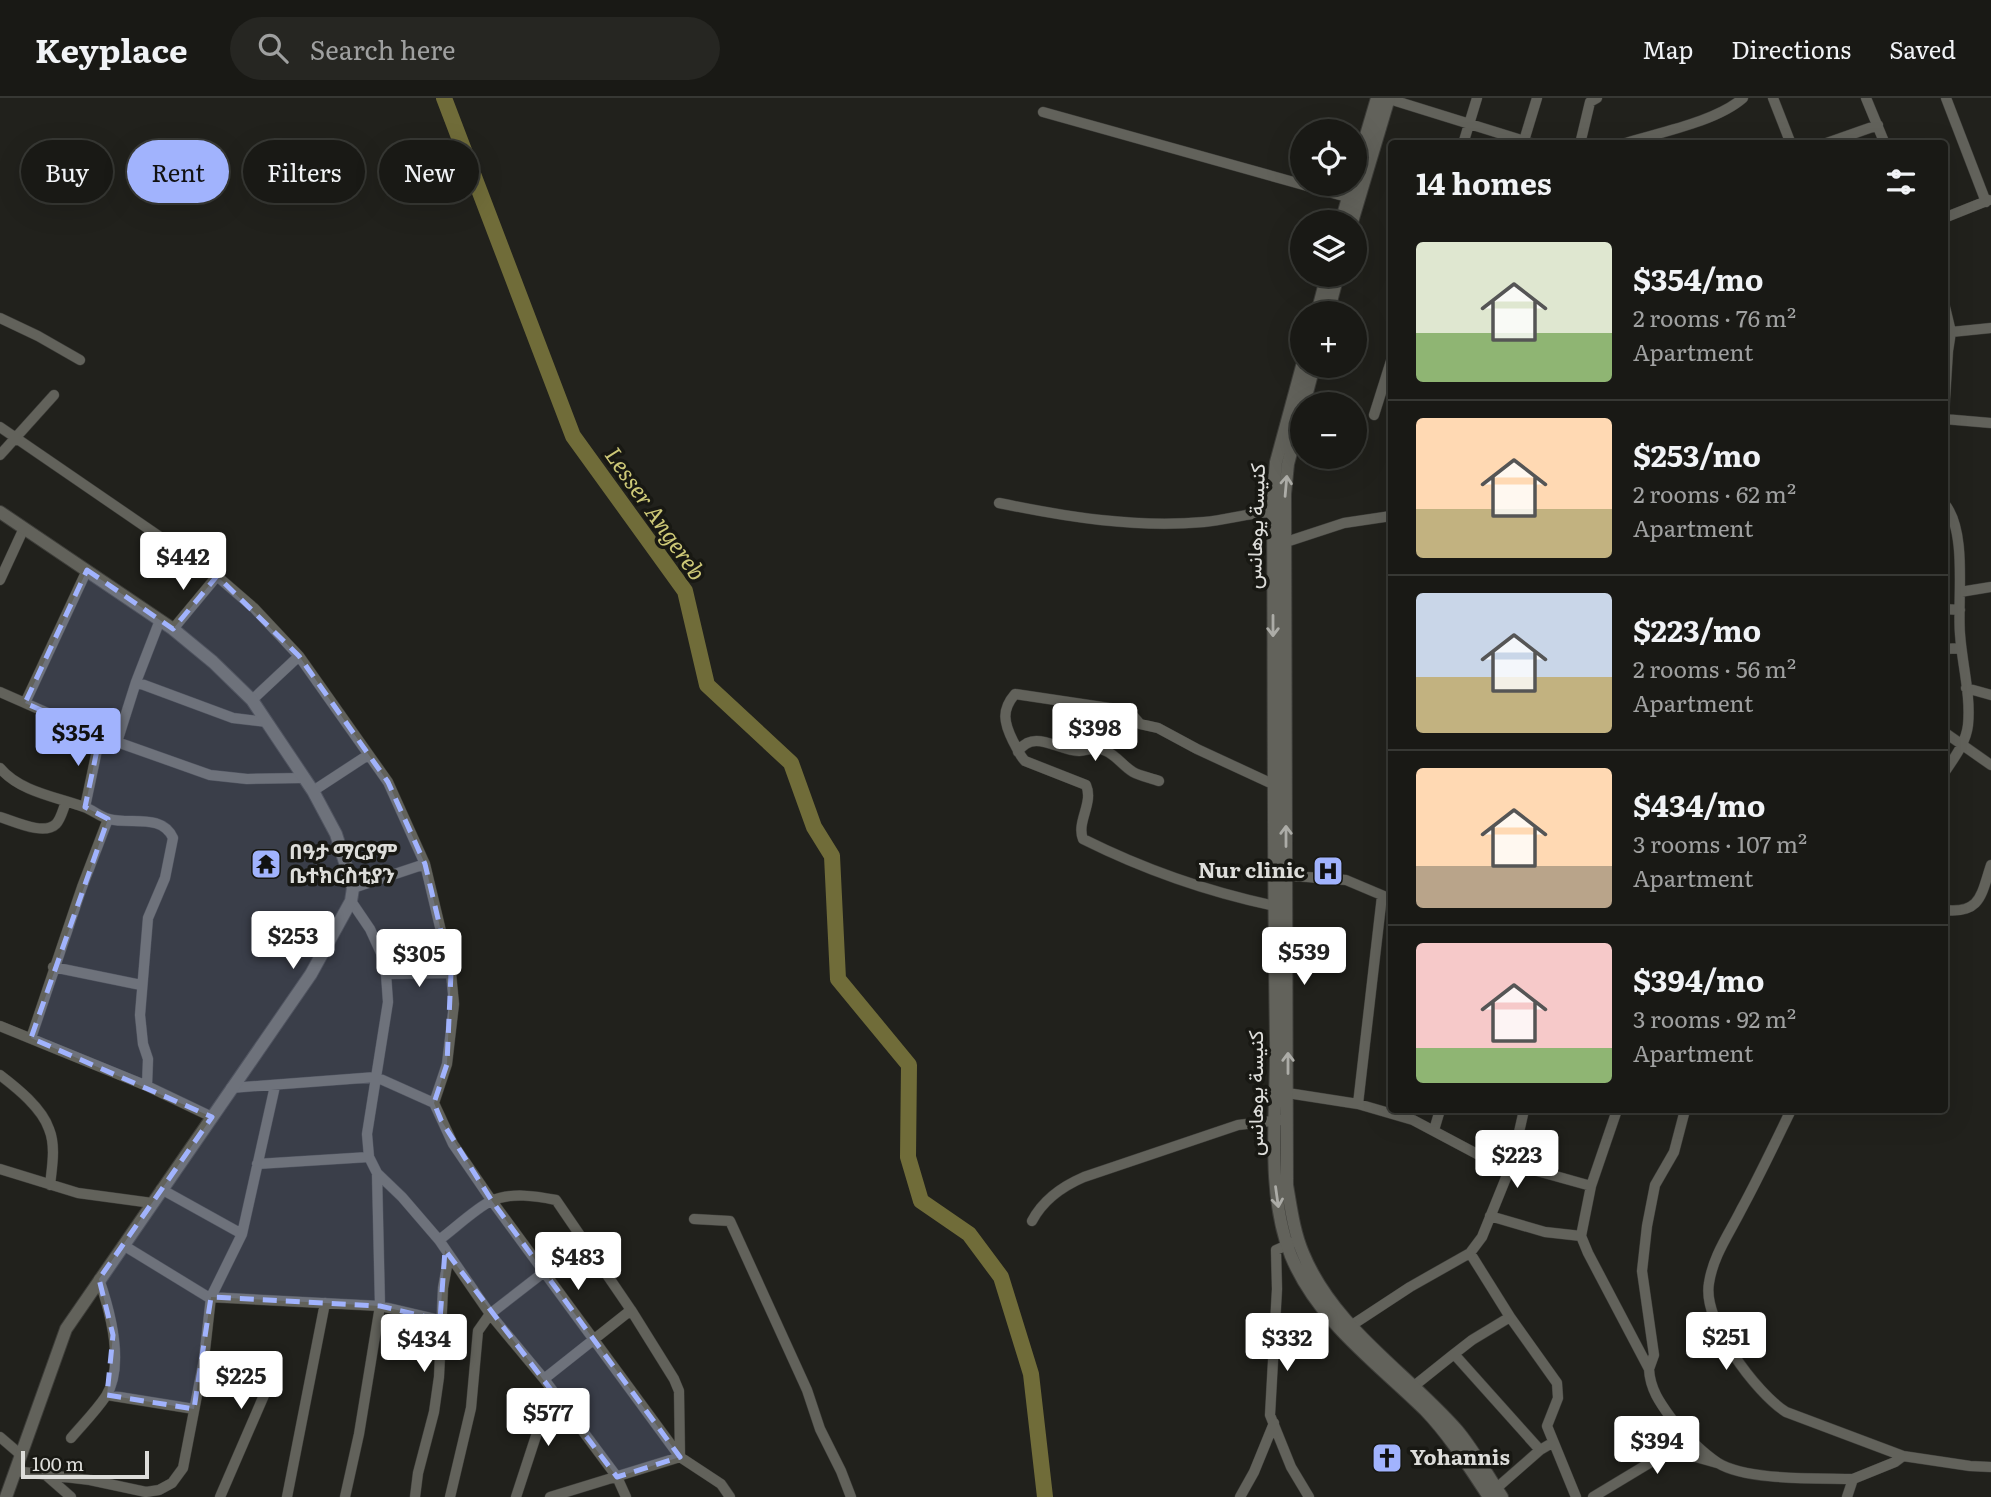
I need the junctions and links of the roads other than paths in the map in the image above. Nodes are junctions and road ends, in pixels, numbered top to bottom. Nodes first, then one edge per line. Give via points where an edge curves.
1 (1377, 98) edge
2 (1388, 98) edge
3 (1478, 98) edge
4 (1537, 98) edge
5 (1597, 98) edge
6 (1743, 98) edge
7 (1773, 98) edge
8 (1866, 98) edge
9 (1946, 98) edge
10 (1042, 112) dead end
11 (1469, 124) junction
12 (1878, 125) junction
13 (1367, 132) edge
14 (1463, 140) edge
15 (1521, 140) edge
16 (1527, 140) edge
17 (1581, 140) edge
18 (1635, 140) edge
19 (1789, 140) edge
20 (1835, 140) edge
21 (1884, 140) edge
22 (1353, 196) edge
23 (1353, 199) junction
24 (1988, 201) edge
25 (1347, 210) edge
26 (1353, 210) edge
27 (1948, 216) edge
28 (0, 318) edge
29 (1948, 320) edge
30 (1991, 328) edge
31 (1951, 332) junction
32 (1948, 351) edge
33 (80, 360) dead end
34 (1388, 371) edge
35 (1299, 378) edge
36 (54, 395) dead end
37 (1374, 415) dead end
38 (1948, 417) edge
39 (1991, 423) edge
40 (0, 427) edge
41 (14, 437) junction
42 (0, 455) edge
43 (1290, 456) edge
44 (999, 503) dead end
45 (1948, 509) edge
46 (0, 512) edge
47 (1279, 512) junction
48 (1388, 516) edge
49 (24, 528) junction
50 (1279, 544) junction
51 (87, 570) junction
52 (217, 576) junction
53 (0, 580) edge
54 (1991, 587) edge
55 (1960, 592) junction
56 (1948, 609) edge
57 (1960, 610) junction
58 (160, 620) junction
59 (173, 629) junction
60 (1948, 649) edge
61 (1961, 649) junction
62 (299, 656) junction
63 (136, 682) junction
64 (1966, 688) junction
65 (0, 692) edge
66 (1991, 695) edge
67 (252, 700) junction
68 (25, 703) junction
69 (267, 722) junction
70 (1948, 735) edge
71 (100, 736) junction
72 (117, 742) junction
73 (1962, 746) junction
74 (1018, 752) junction
75 (368, 755) junction
76 (1991, 765) edge
77 (1948, 767) edge
78 (0, 768) edge
79 (302, 778) junction
80 (1159, 781) dead end
81 (1280, 787) junction
82 (313, 791) junction
83 (66, 803) junction
84 (85, 807) junction
85 (0, 817) edge
86 (108, 819) junction
87 (425, 863) junction
88 (1991, 866) edge
89 (1280, 875) junction
90 (352, 895) junction
91 (1387, 897) edge
92 (1280, 907) junction
93 (1948, 911) edge
94 (53, 967) junction
95 (451, 973) junction
96 (386, 974) junction
97 (141, 985) junction
98 (0, 1026) edge
99 (31, 1038) junction
100 (0, 1075) edge
101 (376, 1077) junction
102 (147, 1086) junction
103 (275, 1086) junction
104 (230, 1088) junction
105 (1283, 1093) junction
106 (434, 1103) junction
107 (1358, 1104) junction
108 (1388, 1113) edge
109 (1389, 1113) edge
110 (1439, 1113) edge
111 (1523, 1113) edge
112 (1616, 1113) edge
113 (1684, 1113) edge
114 (1789, 1113) edge
115 (212, 1117) junction
116 (1282, 1120) junction
117 (1434, 1130) junction
118 (369, 1157) junction
119 (1512, 1163) junction
120 (257, 1164) junction
121 (0, 1169) edge
122 (377, 1174) junction
123 (50, 1185) junction
124 (1591, 1186) junction
125 (161, 1189) junction
126 (492, 1201) junction
127 (152, 1203) junction
128 (1490, 1216) junction
129 (694, 1219) dead end
130 (1032, 1221) dead end
131 (242, 1234) junction
132 (1581, 1236) junction
133 (439, 1241) junction
134 (584, 1241) junction
135 (1293, 1242) junction
136 (123, 1245) junction
137 (1470, 1253) junction
138 (449, 1255) junction
139 (544, 1272) junction
140 (99, 1279) junction
141 (211, 1297) junction
142 (325, 1303) junction
143 (380, 1306) junction
144 (631, 1310) junction
145 (490, 1314) junction
146 (1510, 1317) junction
147 (440, 1320) junction
148 (1346, 1329) junction
149 (594, 1340) junction
150 (1454, 1354) junction
151 (204, 1359) junction
152 (1649, 1369) junction
153 (544, 1380) junction
154 (1414, 1386) junction
155 (551, 1390) junction
156 (107, 1395) junction
157 (194, 1409) junction
158 (1274, 1423) junction
159 (0, 1437) edge
160 (71, 1438) dead end
161 (1552, 1443) junction
162 (1540, 1450) junction
163 (21, 1455) junction
164 (1903, 1456) junction
165 (680, 1457) junction
166 (1719, 1463) junction
167 (1991, 1467) edge
168 (15, 1471) junction
169 (46, 1476) junction
170 (617, 1477) junction
171 (1853, 1479) junction
172 (567, 1494) edge
173 (1494, 1495) edge
174 (6, 1497) edge
175 (71, 1497) edge
176 (220, 1497) edge
177 (287, 1497) edge
178 (345, 1497) edge
179 (415, 1497) edge
180 (450, 1497) edge
181 (516, 1497) edge
182 (550, 1497) edge
183 (626, 1497) edge
184 (730, 1497) edge
185 (851, 1497) edge
186 (1240, 1497) edge
187 (1309, 1497) edge
188 (1576, 1497) edge
189 (1593, 1497) edge
190 (1847, 1497) edge

1 - 13 street
2 - 11 street
2 - 23 street
3 - 11 street
4 - 16 street
5 - 17 street via 1590,102
6 - 18 street via 1714,116
7 - 19 street
8 - 12 street
9 - 24 street
10 - 23 street
11 - 14 street
11 - 15 street
12 - 20 street
12 - 21 street
22 - 23 street
23 - 25 street
23 - 26 street
24 - 27 street
28 - 33 street
29 - 31 street
30 - 31 street
31 - 32 street
34 - 37 street
35 - 47 street, كنيسة يوهانس via 1276,462
36 - 41 street
38 - 39 street
40 - 41 street
41 - 42 street
41 - 52 street
47 -> 43 street
44 - 47 street via 1069,518 1160,523
45 - 55 street via 1961,561
46 - 49 street
47 - 50 street
48 - 50 street via 1344,523
49 - 51 street
49 - 53 street
50 - 81 street
51 - 58 street
51 - 68 street
52 - 59 street
52 - 62 street
54 - 55 street
55 - 57 street
56 - 57 street
57 - 61 street
58 - 59 street
58 - 63 street
59 - 67 street
60 - 61 street
61 - 64 street
62 - 67 street
62 - 75 street
63 - 69 street via 233,718
63 - 72 street
64 - 66 street
64 - 73 street via 1968,726
65 - 68 street
67 - 69 street
68 - 71 street
69 - 79 street
70 - 73 street
71 - 72 street
71 - 84 street
72 - 79 street via 210,775
73 - 76 street
73 - 77 street
74 - 80 street via 1028,741 1077,751 1098,748 1132,771
74 - 81 street via 1004,716 1015,694 1129,711 1140,724
74 - 92 street via 1025,761 1086,785 1083,839 1130,862 1214,892
75 - 82 street
75 - 87 street via 388,782
78 - 83 street via 22,784
79 - 82 street
81 - 89 street
82 - 90 street via 336,834
83 - 84 street
83 - 85 street via 53,827
84 - 86 street
86 - 94 street
86 - 97 street via 167,826 173,838 165,878 148,918
87 - 90 street
87 - 95 street
88 - 93 street via 1979,900 1968,909
89 - 91 street via 1346,880
89 - 92 street
90 - 96 street via 381,953
90 - 104 street via 311,974
91 - 107 street
92 - 105 street
94 - 97 street
94 - 99 street
95 - 96 street
95 - 106 street via 454,1004 447,1064
96 - 101 street via 388,1002
97 - 102 street
98 - 99 street
99 - 102 street
100 - 123 street via 40,1113 50,1129
101 - 103 street
101 - 106 street
101 - 118 street via 367,1134
102 - 115 street
103 - 104 street
103 - 120 street
104 - 115 street
105 - 107 street
105 - 116 street
106 - 126 street via 453,1143
107 - 108 street
109 - 117 street
110 - 117 street
111 - 119 street
112 - 124 street
113 - 152 street via 1674,1152 1655,1185 1647,1226 1642,1271 1654,1355
114 - 164 street via 1717,1254 1708,1286 1711,1307 1737,1360 1774,1404 1809,1422
115 - 125 street
116 - 130 street via 1238,1125 1066,1184
116 - 135 street
117 - 119 street via 1477,1154
118 - 120 street
118 - 122 street
119 - 124 street
119 - 128 street
120 - 131 street
121 - 123 street
122 - 133 street
122 - 143 street
123 - 127 street
124 - 132 street
125 - 127 street
125 - 131 street
126 - 133 street
126 - 134 street via 515,1196 556,1200
126 - 139 street
127 - 136 street
128 - 132 street via 1545,1232
128 - 137 street
129 - 185 street via 730,1221
131 - 141 street
132 - 152 street
133 - 138 street
134 - 139 street
134 - 144 street
135 - 148 street
135 - 158 street via 1276,1250 1270,1415
136 - 140 street
136 - 141 street
137 - 146 street
137 - 148 street
138 - 145 street
138 - 147 street
139 - 145 street
139 - 149 street
140 - 156 street via 113,1335
140 - 163 street via 66,1329
141 - 142 street
141 - 151 street
142 - 143 street
142 - 177 street
143 - 147 street
143 - 178 street
144 - 149 street
144 - 165 street via 679,1391
145 - 153 street
145 - 180 street via 478,1331 471,1408
146 - 150 street
146 - 161 street via 1557,1383 1558,1398 1547,1426
147 - 179 street via 438,1388
148 - 154 street
148 - 173 street via 1451,1439
149 - 153 street
149 - 165 street
150 - 154 street
150 - 162 street
151 - 157 street
151 - 176 street via 264,1364 270,1374
152 - 166 street via 1658,1401 1686,1437
153 - 155 street
154 - 173 street via 1459,1433
155 - 170 street
155 - 181 street
156 - 157 street
156 - 160 street
157 - 169 street via 183,1468 172,1483 159,1490 146,1492
158 - 186 street
158 - 187 street
159 - 163 street
161 - 162 street
161 - 188 street
162 - 173 street
163 - 168 street
164 - 167 street
164 - 171 street
165 - 170 street
165 - 184 street via 721,1484
166 - 171 street via 1769,1475
166 - 189 street via 1671,1450
168 - 169 street
168 - 174 street
169 - 175 street
170 - 172 street
170 - 183 street
171 - 190 street
172 - 182 street

